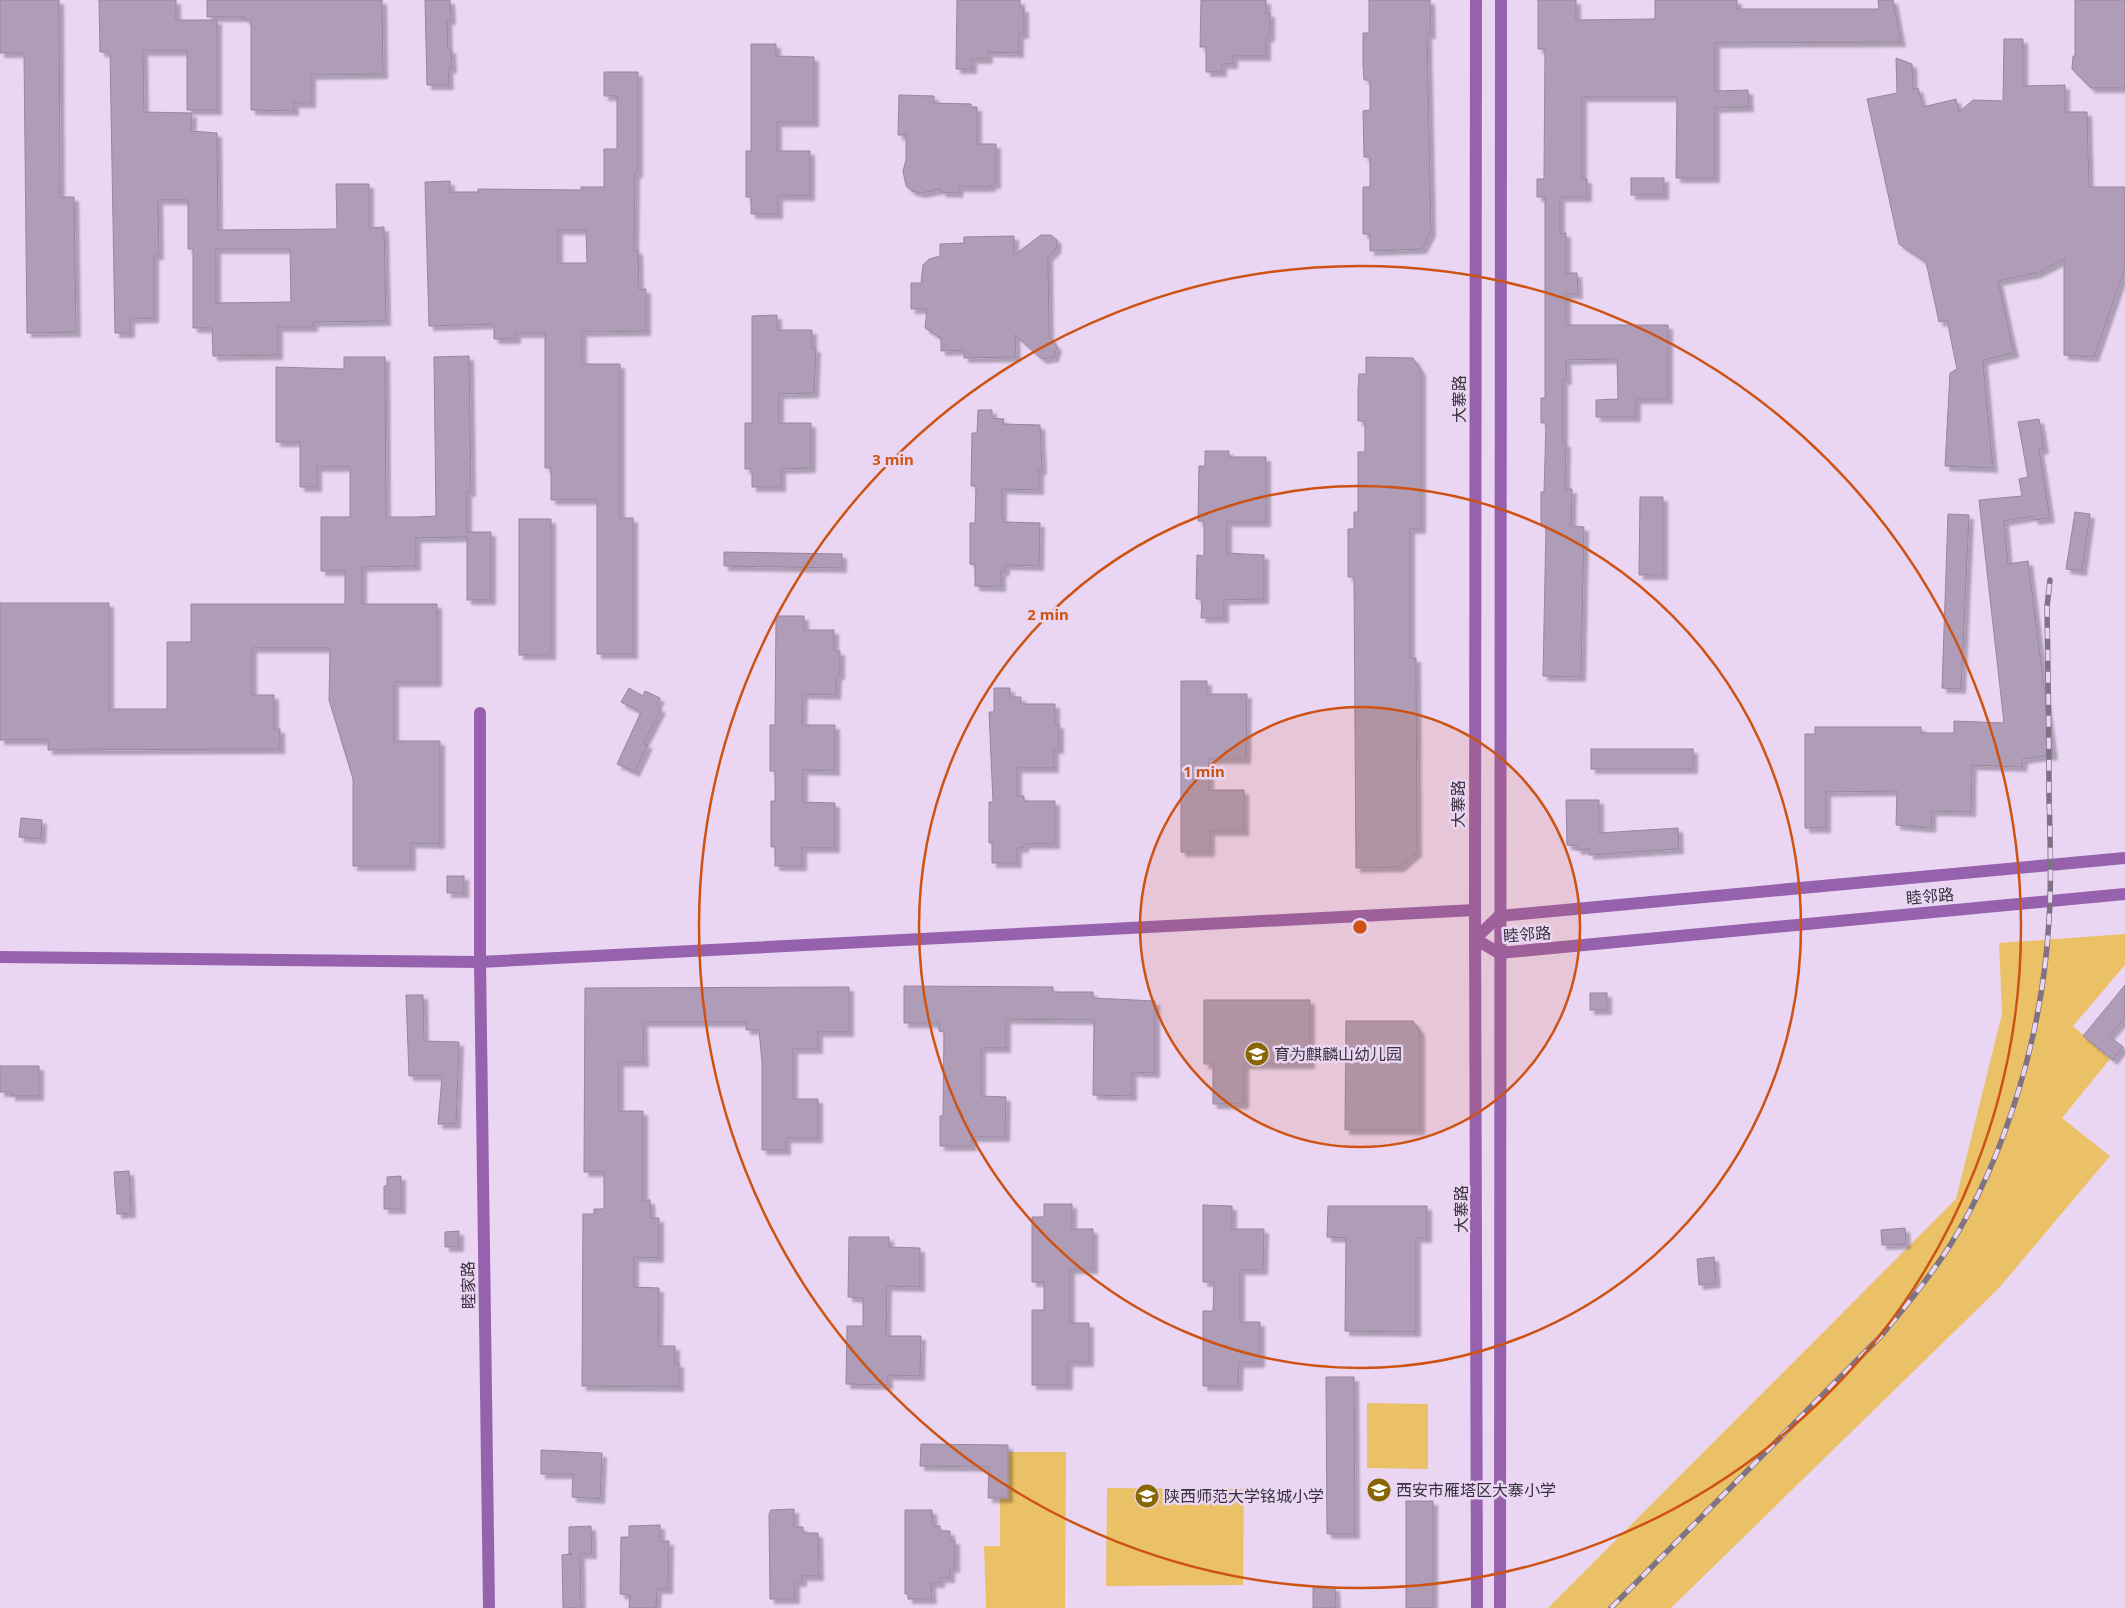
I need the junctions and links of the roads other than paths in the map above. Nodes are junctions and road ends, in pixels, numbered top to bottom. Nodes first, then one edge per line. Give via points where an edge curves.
1 (1476, 0) edge
2 (1501, 0) edge
3 (480, 713) dead end
4 (2125, 858) edge
5 (2125, 894) edge
6 (1475, 910) junction
7 (1499, 916) junction
8 (1475, 938) junction
9 (1499, 953) junction
10 (0, 958) edge
11 (480, 962) junction
12 (489, 1608) edge
13 (1477, 1608) edge
14 (1500, 1608) edge

1 - 6 street, 大寨路
2 - 7 street
3 - 11 street, 睦家路
4 - 7 street, 睦邻路
5 - 9 street, 睦邻路
6 - 8 street, 大寨路
6 - 11 street
7 - 8 street, 睦邻路
7 - 9 street
8 - 9 street, 睦邻路
8 - 13 street, 大寨路
9 - 14 street
10 - 11 street
11 - 12 street, 睦家路

